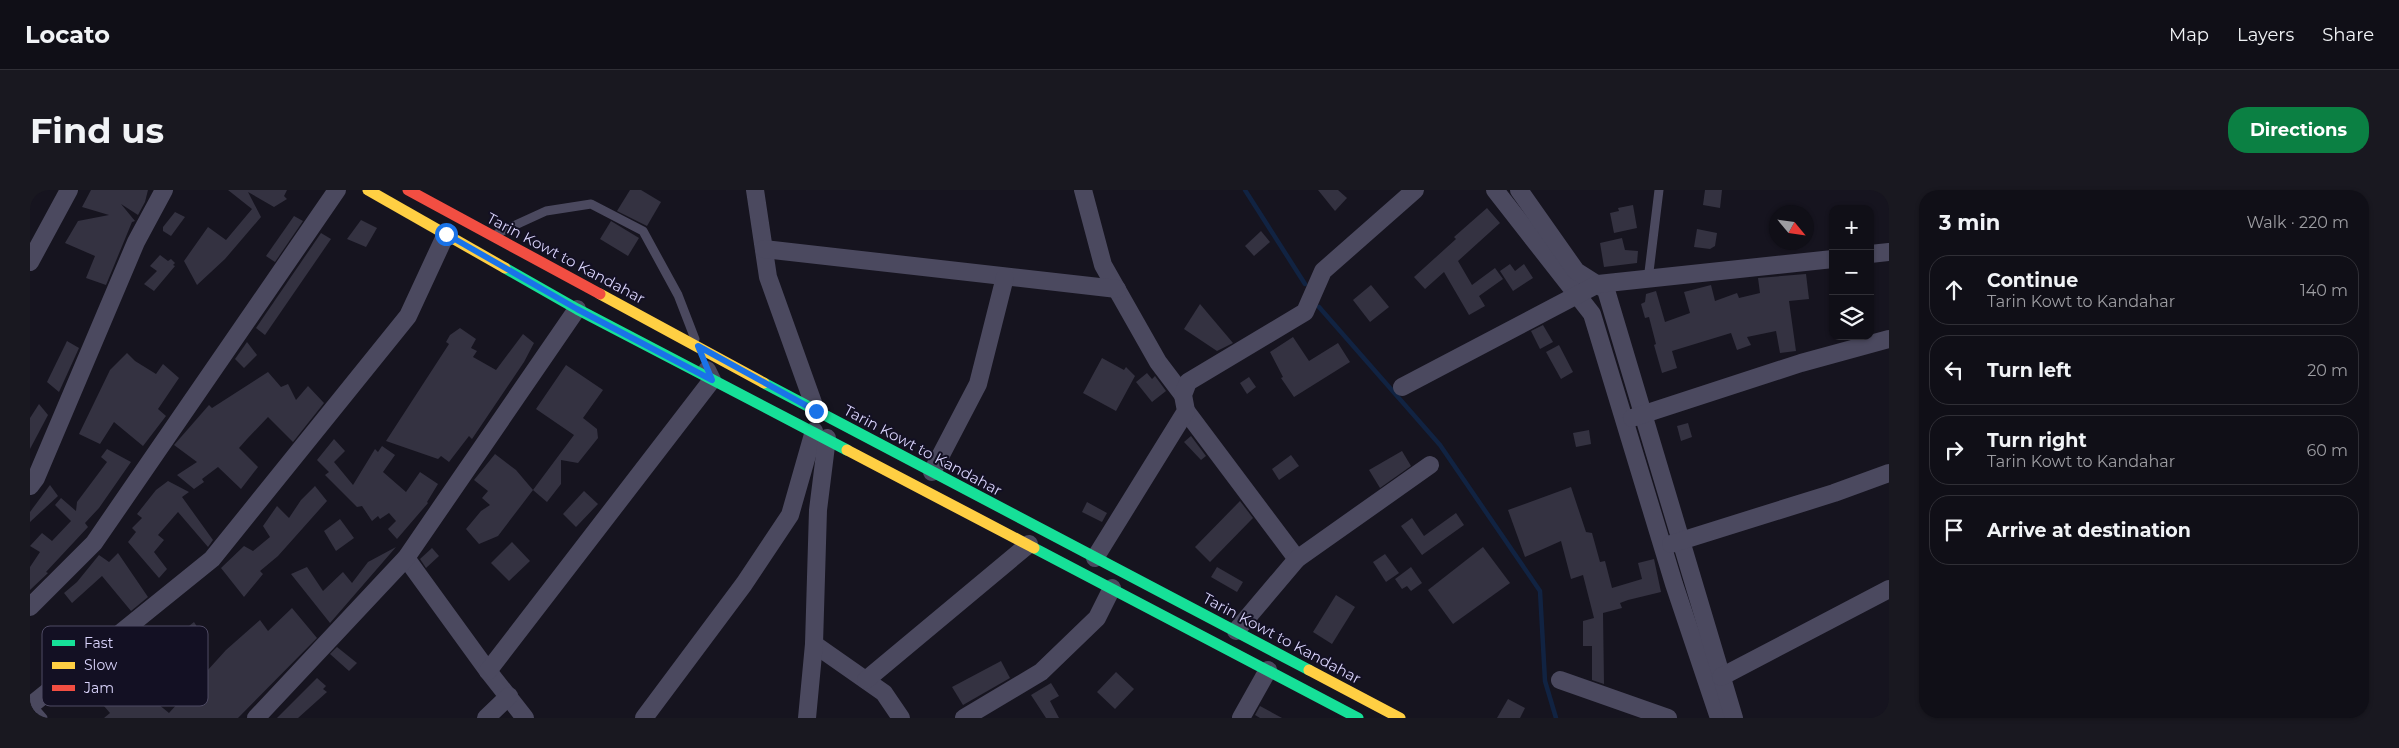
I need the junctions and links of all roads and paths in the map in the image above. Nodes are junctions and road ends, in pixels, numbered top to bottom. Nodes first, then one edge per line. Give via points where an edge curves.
1 (69, 190) edge
2 (164, 190) edge
3 (337, 190) edge
4 (368, 190) edge
5 (408, 190) edge
6 (755, 190) edge
7 (1083, 190) edge
8 (1415, 190) edge
9 (1495, 190) edge
10 (1519, 190) edge
11 (1659, 190) edge
12 (446, 234) junction
13 (493, 236) junction
14 (764, 249) junction
15 (1889, 252) edge
16 (1874, 254) edge
17 (1829, 259) edge
18 (30, 262) edge
19 (1004, 277) junction
20 (1648, 280) junction
21 (1598, 284) junction
22 (1117, 290) junction
23 (1577, 295) junction
24 (577, 309) junction
25 (1889, 339) edge
26 (698, 346) junction
27 (712, 380) junction
28 (1402, 387) dead end
29 (1184, 403) junction
30 (816, 411) junction
31 (1643, 414) junction
32 (1625, 420) junction
33 (821, 435) junction
34 (1430, 464) dead end
35 (932, 472) junction
36 (1889, 473) edge
37 (30, 486) edge
38 (1681, 541) junction
39 (1029, 544) junction
40 (1663, 547) junction
41 (406, 558) junction
42 (1095, 558) junction
43 (1298, 559) junction
44 (1112, 588) junction
45 (1889, 589) edge
46 (30, 607) edge
47 (127, 626) edge
48 (1236, 631) junction
49 (814, 644) junction
50 (1268, 670) junction
51 (488, 671) junction
52 (1721, 677) junction
53 (866, 680) junction
54 (1560, 680) dead end
55 (42, 694) edge
56 (508, 696) junction
57 (30, 704) edge
58 (43, 718) edge
59 (256, 718) edge
60 (486, 718) edge
61 (525, 718) edge
62 (644, 718) edge
63 (807, 718) edge
64 (901, 718) edge
65 (964, 718) edge
66 (1241, 718) edge
67 (1358, 718) edge
68 (1400, 718) edge
69 (1668, 718) edge
70 (1719, 718) edge
71 (1734, 718) edge

1 - 18 street
2 - 37 street via 136,242
3 - 46 street via 94,543
4 - 12 main road
5 - 13 main road, Tarin Kowt to Kandahar
6 - 14 street
7 - 22 street via 1102,265
8 - 29 street via 1324,271 1305,312 1188,382
9 - 23 street
10 - 21 street via 1576,271
11 - 20 lane
12 - 24 main road
12 - 47 street via 408,316 212,558
13 - 26 main road, Tarin Kowt to Kandahar
13 - 26 lane via 546,211 591,204 643,231 678,295
14 - 19 street
14 - 30 street via 768,277
15 - 16 street
17 - 20 street
19 - 22 street
19 - 35 street via 978,384
20 - 21 street
21 - 23 street
21 - 31 street via 1606,290
22 - 29 street
23 - 28 street
23 - 32 street via 1592,314
24 - 27 main road
24 - 41 street
25 - 31 street via 1801,363
26 - 27 street
26 - 30 main road, Tarin Kowt to Kandahar
27 - 33 main road
27 - 51 street
29 - 42 street
29 - 43 street
30 - 35 main road, Tarin Kowt to Kandahar
31 - 32 street
31 - 38 street
32 - 40 street
33 - 39 main road
33 - 49 street
33 - 62 street via 790,515 744,584
34 - 43 street
35 - 42 main road, Tarin Kowt to Kandahar
36 - 38 street
38 - 40 street
38 - 52 street
39 - 44 main road
39 - 53 street
40 - 70 street
41 - 51 street
41 - 59 street
42 - 48 main road, Tarin Kowt to Kandahar
43 - 48 street
44 - 50 main road
44 - 65 street via 1097,618 1040,672
45 - 52 street
48 - 68 main road, Tarin Kowt to Kandahar
49 - 53 street
49 - 63 street
50 - 66 street
50 - 67 main road
51 - 56 street
52 - 71 street
53 - 64 street via 884,693
54 - 69 street
55 - 57 street
56 - 60 street
56 - 61 street
57 - 58 lane

